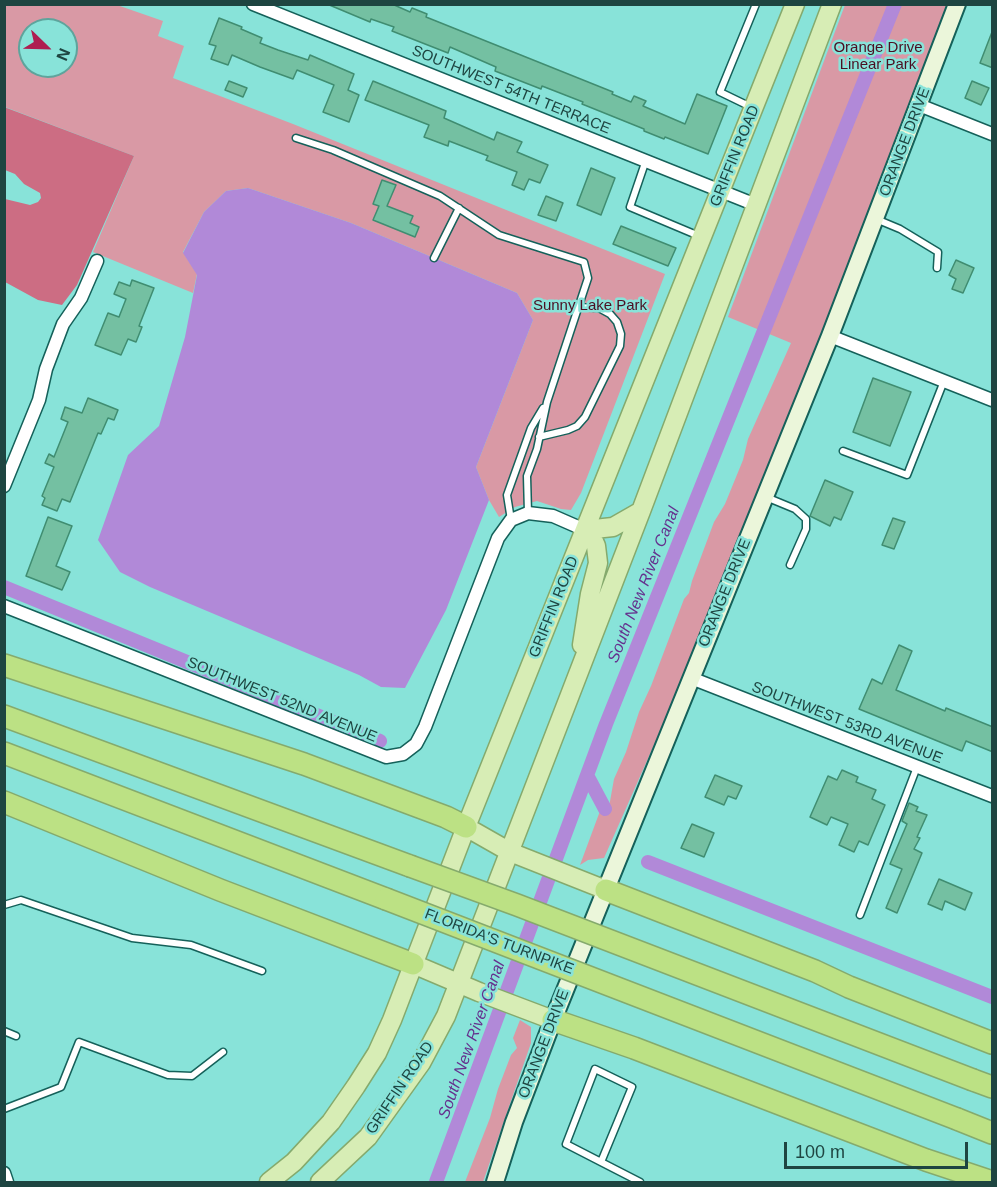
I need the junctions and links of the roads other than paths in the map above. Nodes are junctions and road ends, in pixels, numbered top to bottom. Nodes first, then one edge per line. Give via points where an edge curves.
1 (254, 4) edge
2 (756, 4) edge
3 (795, 4) edge
4 (832, 4) edge
5 (957, 4) edge
6 (919, 105) junction
7 (754, 108) junction
8 (993, 134) edge
9 (296, 138) dead end
10 (646, 160) junction
11 (721, 191) junction
12 (756, 205) junction
13 (459, 208) junction
14 (876, 218) junction
15 (702, 237) junction
16 (434, 258) dead end
17 (97, 261) dead end
18 (937, 268) dead end
19 (578, 308) junction
20 (830, 336) junction
21 (945, 381) junction
22 (993, 400) edge
23 (547, 402) junction
24 (539, 437) junction
25 (843, 451) dead end
26 (4, 486) edge
27 (765, 496) junction
28 (641, 510) junction
29 (528, 513) junction
30 (511, 520) junction
31 (585, 530) junction
32 (790, 565) dead end
33 (4, 606) edge
34 (4, 665) edge
35 (691, 678) junction
36 (576, 682) junction
37 (4, 716) edge
38 (4, 753) edge
39 (918, 767) junction
40 (993, 796) edge
41 (4, 802) edge
42 (466, 827) junction
43 (510, 852) junction
44 (606, 890) junction
45 (4, 905) edge
46 (860, 915) dead end
47 (413, 964) junction
48 (262, 971) dead end
49 (459, 984) junction
50 (553, 1020) junction
51 (4, 1031) edge
52 (16, 1036) dead end
53 (993, 1043) edge
54 (223, 1052) dead end
55 (983, 1084) edge
56 (4, 1109) edge
57 (993, 1133) edge
58 (601, 1162) junction
59 (4, 1173) edge
60 (7, 1182) edge
61 (269, 1182) edge
62 (320, 1182) edge
63 (495, 1182) edge
64 (640, 1182) edge
65 (993, 1182) edge

1 - 10 street, SOUTHWEST 54TH TERRACE
2 - 7 lane via 720,92
3 - 7 main road, GRIFFIN ROAD
4 - 12 main road, GRIFFIN ROAD
5 - 6 street, ORANGE DRIVE
6 - 8 street
6 - 14 street, ORANGE DRIVE
7 - 11 main road, GRIFFIN ROAD
9 - 13 lane via 333,150
10 - 11 street, SOUTHWEST 54TH TERRACE
10 - 15 lane via 630,207
11 - 12 street, SOUTHWEST 54TH TERRACE
11 - 15 main road, GRIFFIN ROAD
12 - 28 main road, GRIFFIN ROAD
13 - 16 lane
13 - 19 lane via 499,235 584,262 588,278
14 - 18 lane via 938,252
14 - 20 street, ORANGE DRIVE
15 - 31 main road, GRIFFIN ROAD
17 - 26 street via 81,298 63,324 39,400
19 - 23 lane
19 - 24 lane via 599,308 610,314 621,334 620,346 577,426
20 - 21 street
20 - 27 street, ORANGE DRIVE
21 - 22 street
21 - 25 lane via 907,475
23 - 24 lane
23 - 30 lane via 531,428 507,495
24 - 29 lane via 527,476
27 - 32 lane via 795,509 806,519 806,529
27 - 35 street, ORANGE DRIVE
28 - 31 main road via 614,527
28 - 36 main road, GRIFFIN ROAD
29 - 30 street
29 - 31 street via 553,516
30 - 33 street, SOUTHWEST 52ND AVENUE via 498,538 425,727 410,749 386,757
31 - 36 main road via 596,546 598,563
31 - 42 main road, GRIFFIN ROAD
34 - 42 highway via 304,764
35 - 39 street, SOUTHWEST 53RD AVENUE
35 - 44 street, ORANGE DRIVE
36 - 43 main road, GRIFFIN ROAD
37 - 55 highway, bridge via 528,909
38 - 57 highway, FLORIDA'S TURNPIKE, bridge
39 - 40 street, SOUTHWEST 53RD AVENUE
39 - 46 lane
41 - 47 highway
42 - 43 main road
42 - 47 main road, GRIFFIN ROAD
43 - 44 main road
43 - 49 main road, GRIFFIN ROAD
44 - 50 street, ORANGE DRIVE
44 - 53 highway
45 - 48 lane via 21,900 132,938 191,945
47 - 49 main road
47 - 61 main road, GRIFFIN ROAD via 377,1053 356,1086 331,1122 294,1162
49 - 50 main road
49 - 62 main road, GRIFFIN ROAD via 421,1063 368,1137
50 - 63 street, ORANGE DRIVE
50 - 65 highway
51 - 52 lane
54 - 56 lane via 192,1076 168,1075 79,1042 61,1087
58 - 58 lane via 632,1087 595,1069 566,1144
58 - 64 lane
59 - 60 street

